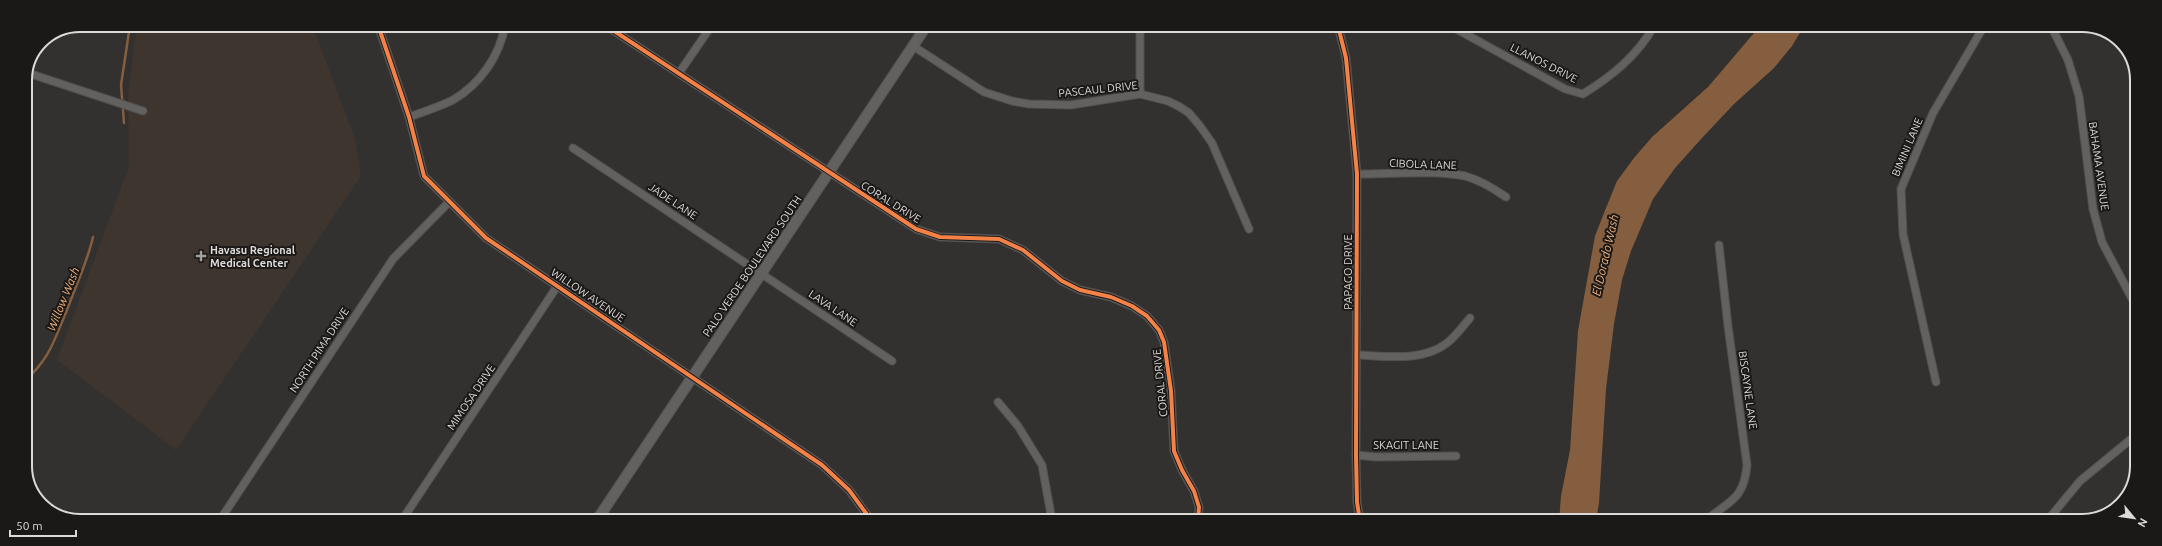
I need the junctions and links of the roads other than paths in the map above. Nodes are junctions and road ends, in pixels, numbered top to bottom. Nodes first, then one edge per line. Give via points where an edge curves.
1 (380, 32) edge
2 (502, 32) edge
3 (615, 32) edge
4 (707, 32) edge
5 (923, 32) edge
6 (1140, 32) edge
7 (1340, 32) edge
8 (1462, 32) edge
9 (1650, 32) edge
10 (1981, 32) edge
11 (2055, 32) edge
12 (913, 46) junction
13 (679, 73) junction
14 (33, 74) edge
15 (1140, 94) junction
16 (143, 111) dead end
17 (409, 117) junction
18 (573, 148) dead end
19 (829, 172) junction
20 (1357, 174) junction
21 (1506, 197) dead end
22 (449, 202) junction
23 (1249, 229) dead end
24 (1719, 245) dead end
25 (761, 273) junction
26 (558, 285) junction
27 (2130, 295) edge
28 (1470, 318) dead end
29 (1358, 355) junction
30 (892, 361) dead end
31 (692, 377) junction
32 (1936, 382) dead end
33 (998, 402) dead end
34 (2130, 440) edge
35 (1356, 455) junction
36 (1456, 456) dead end
37 (224, 514) edge
38 (406, 514) edge
39 (601, 514) edge
40 (867, 514) edge
41 (1051, 514) edge
42 (1198, 514) edge
43 (1359, 514) edge
44 (1714, 514) edge
45 (2053, 514) edge

1 - 17 street, WILLOW AVENUE
2 - 17 street via 496,52 486,70 472,86 452,100
3 - 13 street, CORAL DRIVE
4 - 13 street
5 - 12 main road, PALO VERDE BOULEVARD SOUTH
6 - 15 street
7 - 20 street, PAPAGO DRIVE via 1346,58
8 - 9 street, LLANOS DRIVE via 1565,89 1583,94 1621,67 1637,52
10 - 32 street, BIMINI LANE via 1934,113 1901,189 1903,234
11 - 27 street, BAHAMA AVENUE via 2068,60 2079,96 2093,209 2102,242
12 - 15 street, PASCAUL DRIVE via 984,92 1012,101 1029,104 1071,104
12 - 19 main road, PALO VERDE BOULEVARD SOUTH
13 - 19 street, CORAL DRIVE
14 - 16 street
15 - 23 street, PASCAUL DRIVE via 1180,107 1200,126 1215,149
17 - 22 street, WILLOW AVENUE via 424,176
18 - 25 street, JADE LANE
19 - 25 main road, PALO VERDE BOULEVARD SOUTH
19 - 42 street, CORAL DRIVE via 916,229 940,237 999,239 1023,250 1062,281 1080,290 1111,296 1147,316 1159,330 1164,342 1172,391 1174,451 1194,491
20 - 21 street, CIBOLA LANE via 1465,176 1490,186
20 - 29 street, PAPAGO DRIVE
22 - 26 street, WILLOW AVENUE via 486,238
22 - 37 street, NORTH PIMA DRIVE via 393,259
24 - 44 street, BISCAYNE LANE via 1747,465 1745,483 1737,496
25 - 30 street, LAVA LANE
25 - 31 main road, PALO VERDE BOULEVARD SOUTH
26 - 31 street, WILLOW AVENUE
26 - 38 street, MIMOSA DRIVE
28 - 29 street via 1447,343 1429,353 1414,356
29 - 35 street, PAPAGO DRIVE
31 - 39 main road, PALO VERDE BOULEVARD SOUTH
31 - 40 street, WILLOW AVENUE via 822,465 849,490
33 - 41 street via 1018,426 1042,465
34 - 45 street via 2080,481
35 - 36 street, SKAGIT LANE
35 - 43 street, PAPAGO DRIVE

